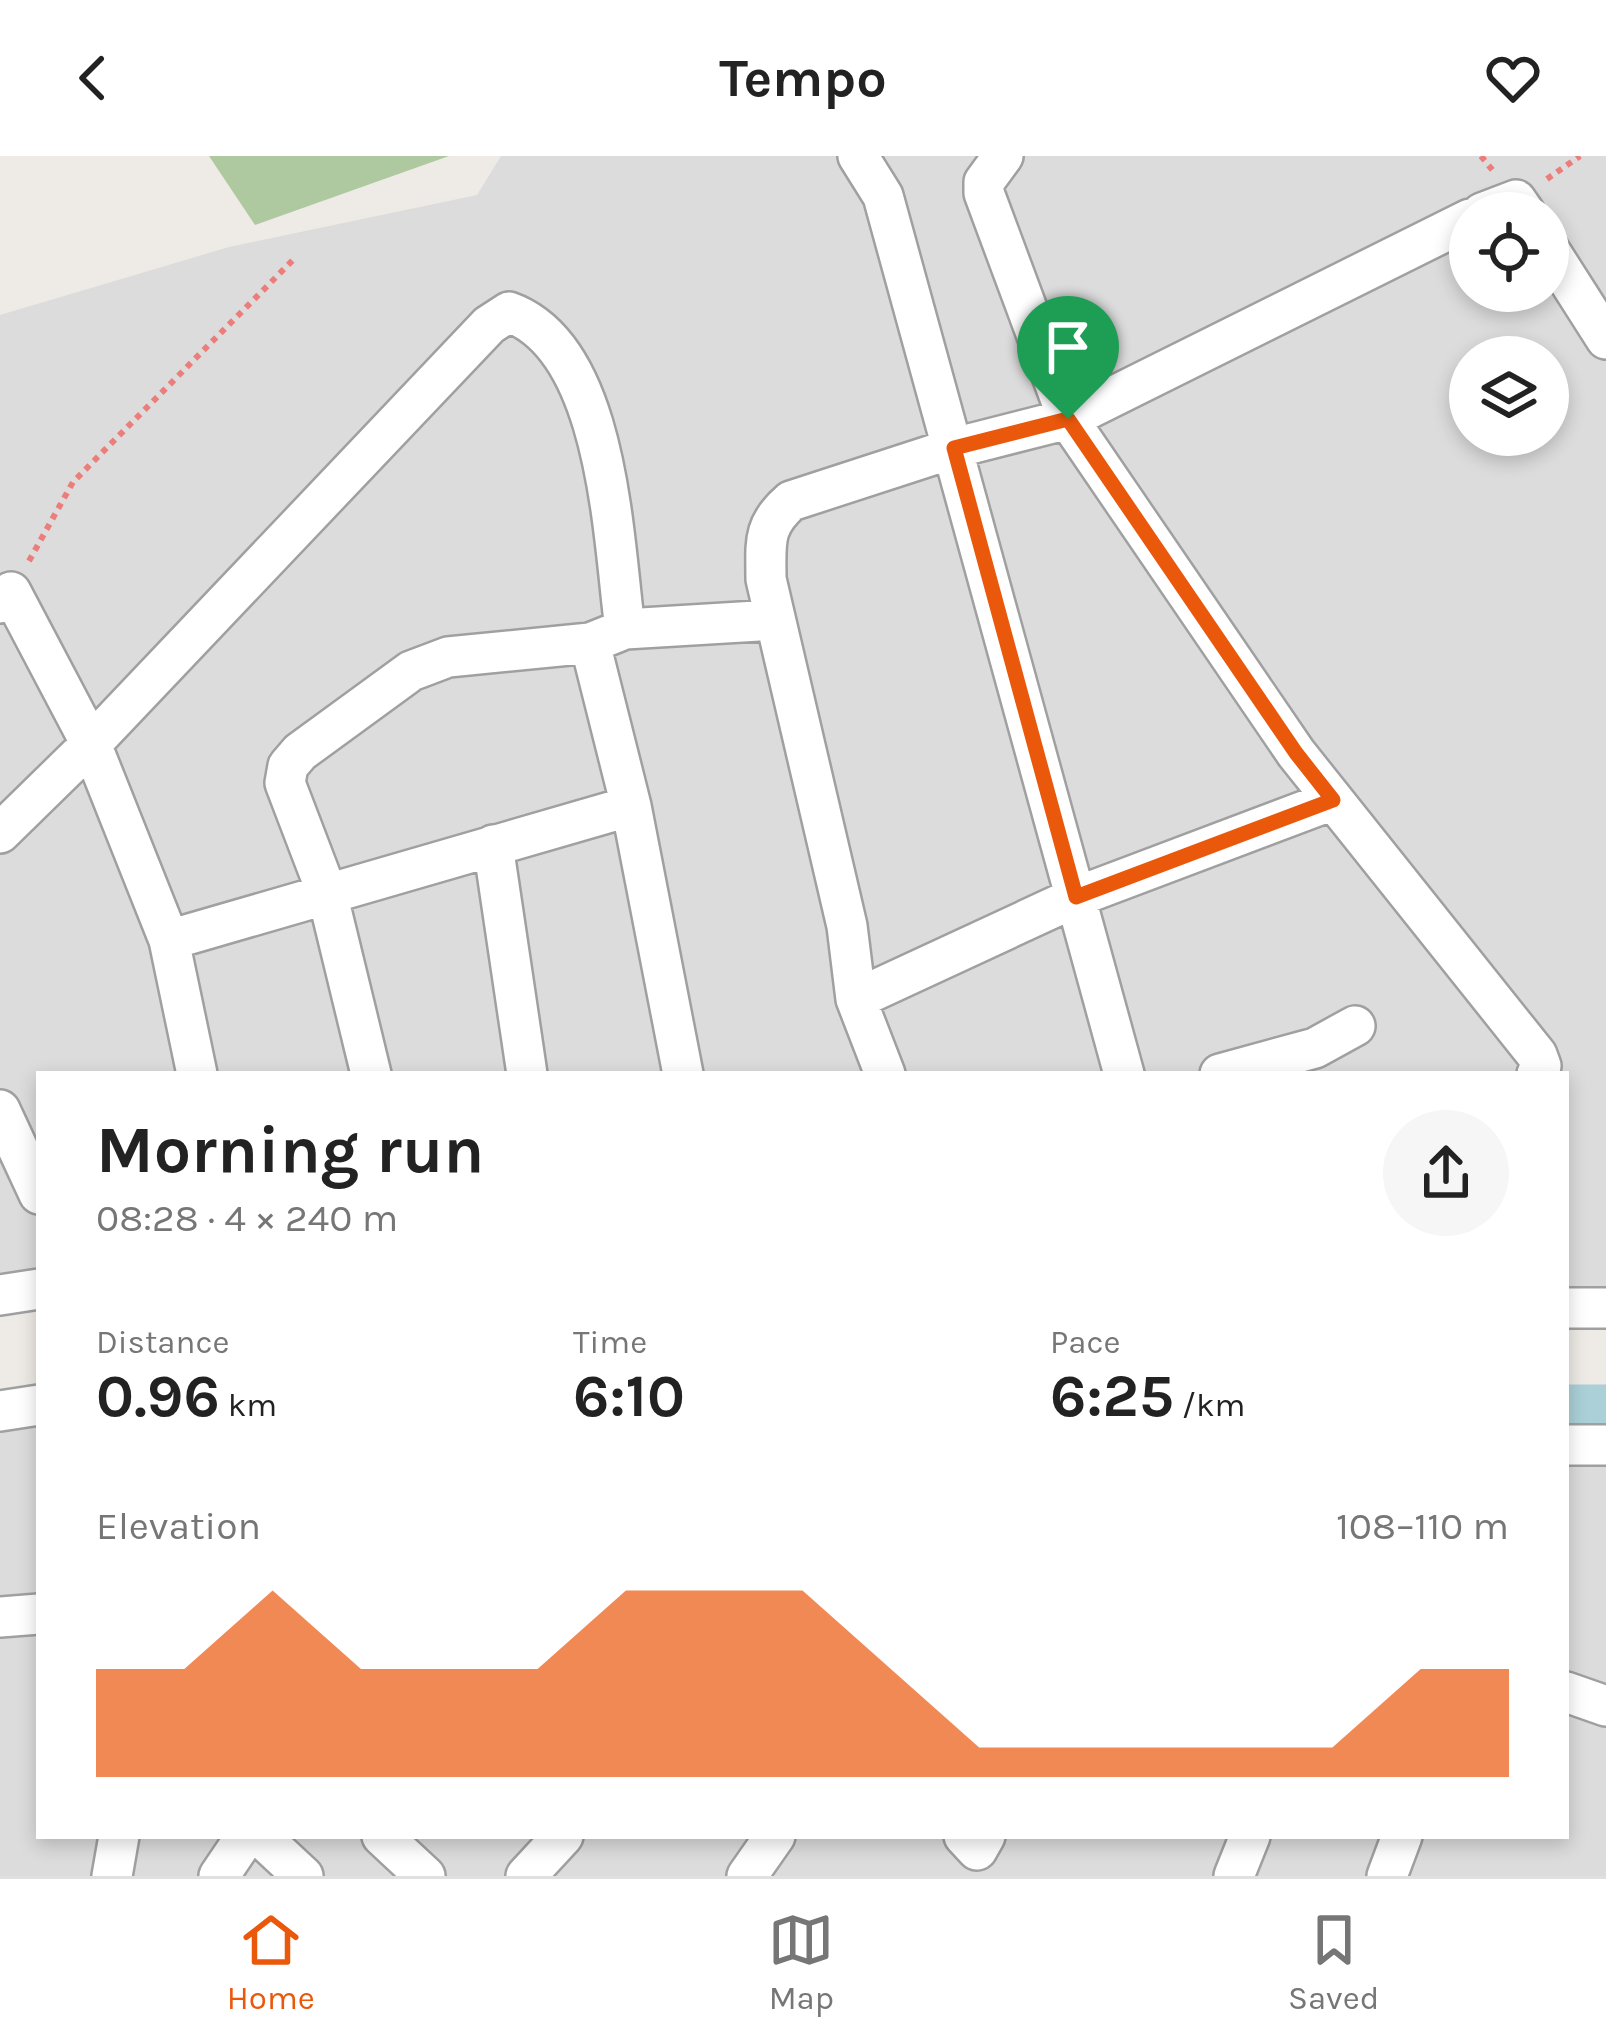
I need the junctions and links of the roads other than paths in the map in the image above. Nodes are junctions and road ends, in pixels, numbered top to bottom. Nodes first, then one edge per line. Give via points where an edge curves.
1 (859, 156) edge
2 (1003, 156) edge
3 (1449, 229) edge
4 (1569, 281) edge
5 (1606, 339) edge
6 (1068, 419) junction
7 (954, 448) junction
8 (6, 597) edge
9 (775, 620) junction
10 (607, 636) junction
11 (91, 744) junction
12 (1333, 800) junction
13 (631, 806) junction
14 (0, 833) edge
15 (494, 845) junction
16 (327, 893) junction
17 (1076, 897) junction
18 (170, 940) junction
19 (856, 999) junction
20 (1355, 1026) dead end
21 (196, 1071) edge
22 (370, 1071) edge
23 (526, 1071) edge
24 (681, 1071) edge
25 (885, 1071) edge
26 (1123, 1071) edge
27 (1231, 1071) edge
28 (1538, 1071) edge
29 (0, 1109) edge
30 (36, 1187) edge
31 (36, 1289) edge
32 (0, 1295) edge
33 (1606, 1307) edge
34 (1569, 1308) edge
35 (36, 1406) edge
36 (0, 1411) edge
37 (1569, 1445) edge
38 (1606, 1445) edge
39 (36, 1614) edge
40 (0, 1617) edge
41 (1569, 1693) edge
42 (1606, 1706) edge
43 (118, 1839) edge
44 (244, 1839) edge
45 (263, 1839) edge
46 (385, 1839) edge
47 (560, 1839) edge
48 (773, 1839) edge
49 (1249, 1839) edge
50 (1401, 1839) edge
51 (112, 1876) edge
52 (219, 1876) edge
53 (303, 1876) edge
54 (424, 1876) edge
55 (526, 1876) edge
56 (747, 1876) edge
57 (1234, 1876) edge
58 (1387, 1876) edge

1 - 7 street via 883,196
2 - 6 street via 984,193
3 - 6 street
4 - 5 street
6 - 7 street
6 - 12 street
7 - 9 street via 791,501 773,517 766,579
7 - 17 street
8 - 11 street
9 - 10 street
9 - 19 street via 847,926
10 - 11 street via 599,444 561,354 532,320 509,312
10 - 13 street
10 - 16 street via 448,657 412,671 300,752 285,783
11 - 14 street
11 - 18 street
12 - 17 street
12 - 28 street via 1537,1055
13 - 15 street
13 - 24 street
15 - 16 street
15 - 23 street
16 - 18 street
16 - 22 street
17 - 19 street
17 - 26 street
18 - 21 street
19 - 25 street
20 - 27 street via 1315,1048
29 - 30 street
31 - 32 street
33 - 34 street
35 - 36 street
37 - 38 street
39 - 40 street
41 - 42 street
43 - 51 street
44 - 52 street
45 - 53 street
46 - 54 street
47 - 55 street
48 - 56 street
49 - 57 street
50 - 58 street

